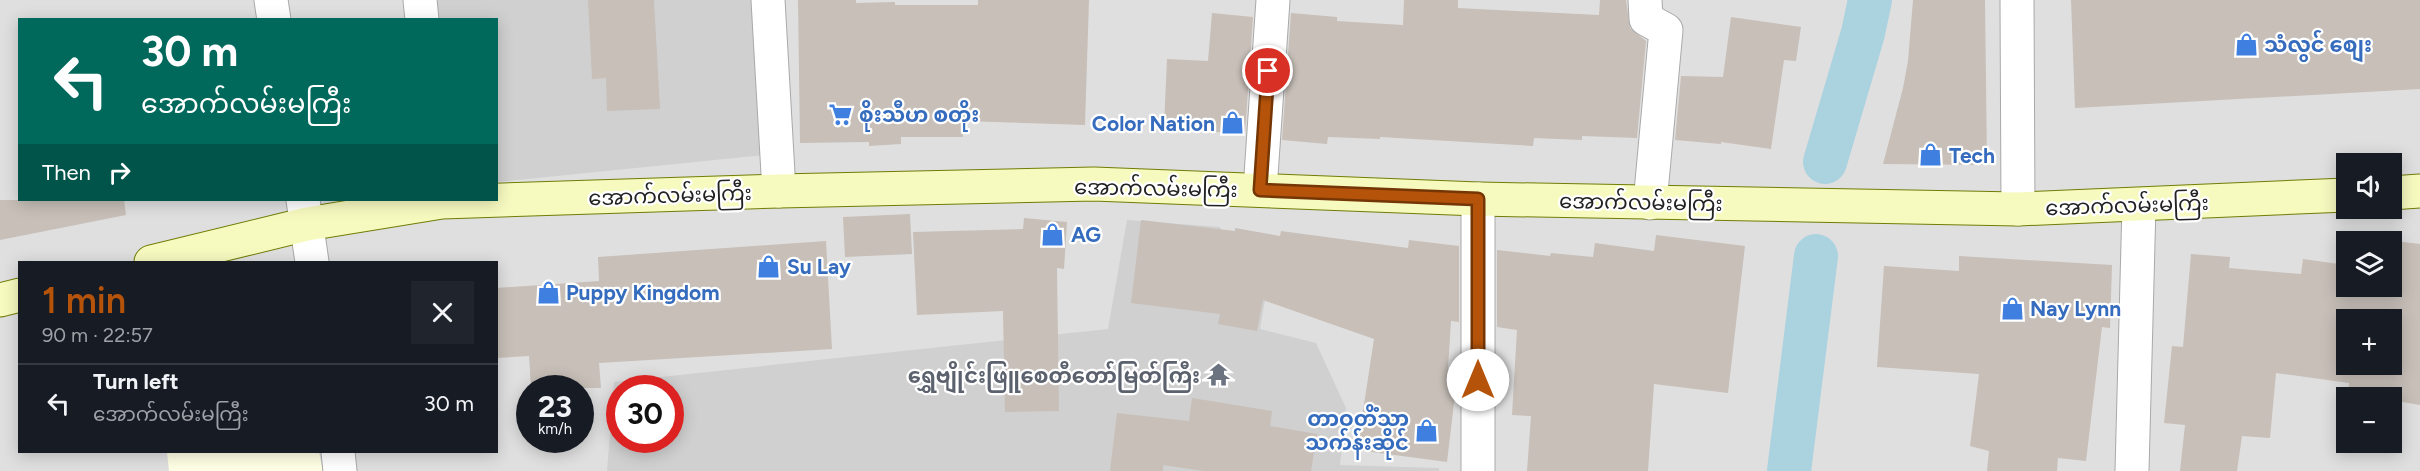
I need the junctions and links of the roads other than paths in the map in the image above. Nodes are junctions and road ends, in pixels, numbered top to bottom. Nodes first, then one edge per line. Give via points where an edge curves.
1 (271, 0) edge
2 (420, 0) edge
3 (768, 0) edge
4 (1273, 0) edge
5 (1645, 0) edge
6 (2017, 0) edge
7 (274, 18) edge
8 (422, 18) edge
9 (1260, 190) junction
10 (779, 191) junction
11 (2420, 191) edge
12 (2402, 192) edge
13 (2336, 196) edge
14 (498, 199) edge
15 (1478, 199) junction
16 (441, 201) edge
17 (1650, 203) junction
18 (2139, 206) junction
19 (2018, 209) junction
20 (305, 212) edge
21 (154, 261) edge
22 (312, 261) edge
23 (18, 296) edge
24 (0, 300) edge
25 (338, 453) edge
26 (340, 471) edge
27 (1478, 471) edge
28 (2132, 471) edge

1 - 7 street
2 - 8 street
3 - 10 street
4 - 9 street
5 - 17 street via 1646,19 1666,30
6 - 19 street
9 - 10 main road, အောက်လမ်းမကြီး via 1094,184
9 - 15 main road, အောက်လမ်းမကြီး
10 - 14 main road, အောက်လမ်းမကြီး
11 - 12 main road
13 - 18 main road, အောက်လမ်းမကြီး
15 - 17 main road, အောက်လမ်းမကြီး
15 - 27 street
16 - 20 main road, အောက်လမ်းမကြီး
17 - 19 main road, အောက်လမ်းမကြီး
18 - 19 main road, အောက်လမ်းမကြီး
18 - 28 street
20 - 21 main road, အောက်လမ်းမကြီး
20 - 22 street
23 - 24 main road
25 - 26 street

